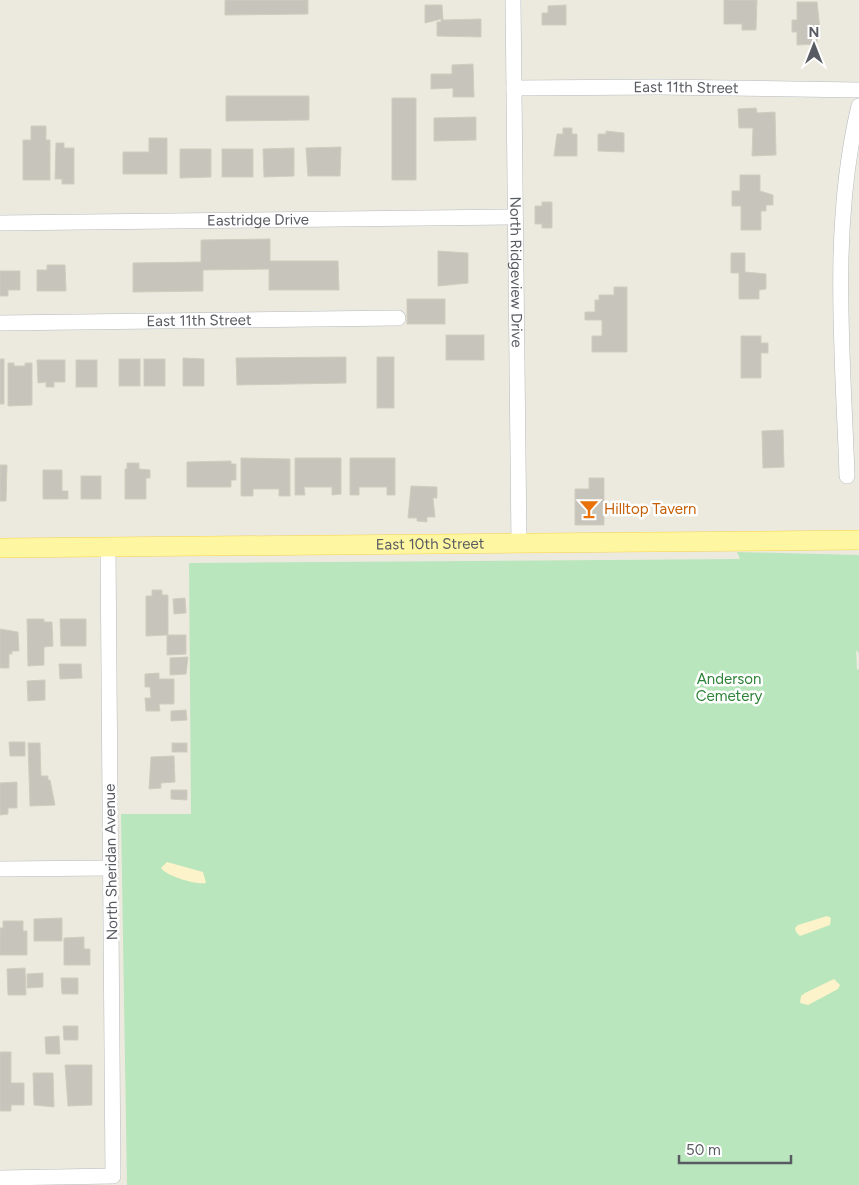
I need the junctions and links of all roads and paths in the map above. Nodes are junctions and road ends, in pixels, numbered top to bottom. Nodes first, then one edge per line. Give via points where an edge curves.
1 (513, 0) edge
2 (514, 88) junction
3 (859, 90) edge
4 (859, 106) edge
5 (515, 217) junction
6 (0, 223) edge
7 (398, 318) dead end
8 (0, 323) edge
9 (847, 476) dead end
10 (858, 540) edge
11 (519, 544) junction
12 (0, 548) edge
13 (108, 548) junction
14 (111, 868) junction
15 (0, 869) edge
16 (0, 1178) edge

1 - 2 street, North Ridgeview Drive
2 - 3 street, East 11th Street
2 - 5 street, North Ridgeview Drive
4 - 9 street via 847,175 841,250
5 - 6 street, Eastridge Drive
5 - 11 street, North Ridgeview Drive
7 - 8 street, East 11th Street
10 - 11 main road, East 10th Street
11 - 13 main road, East 10th Street
12 - 13 main road, East 10th Street
13 - 14 street, North Sheridan Avenue
14 - 15 street
14 - 16 street, North Sheridan Avenue via 114,1176

